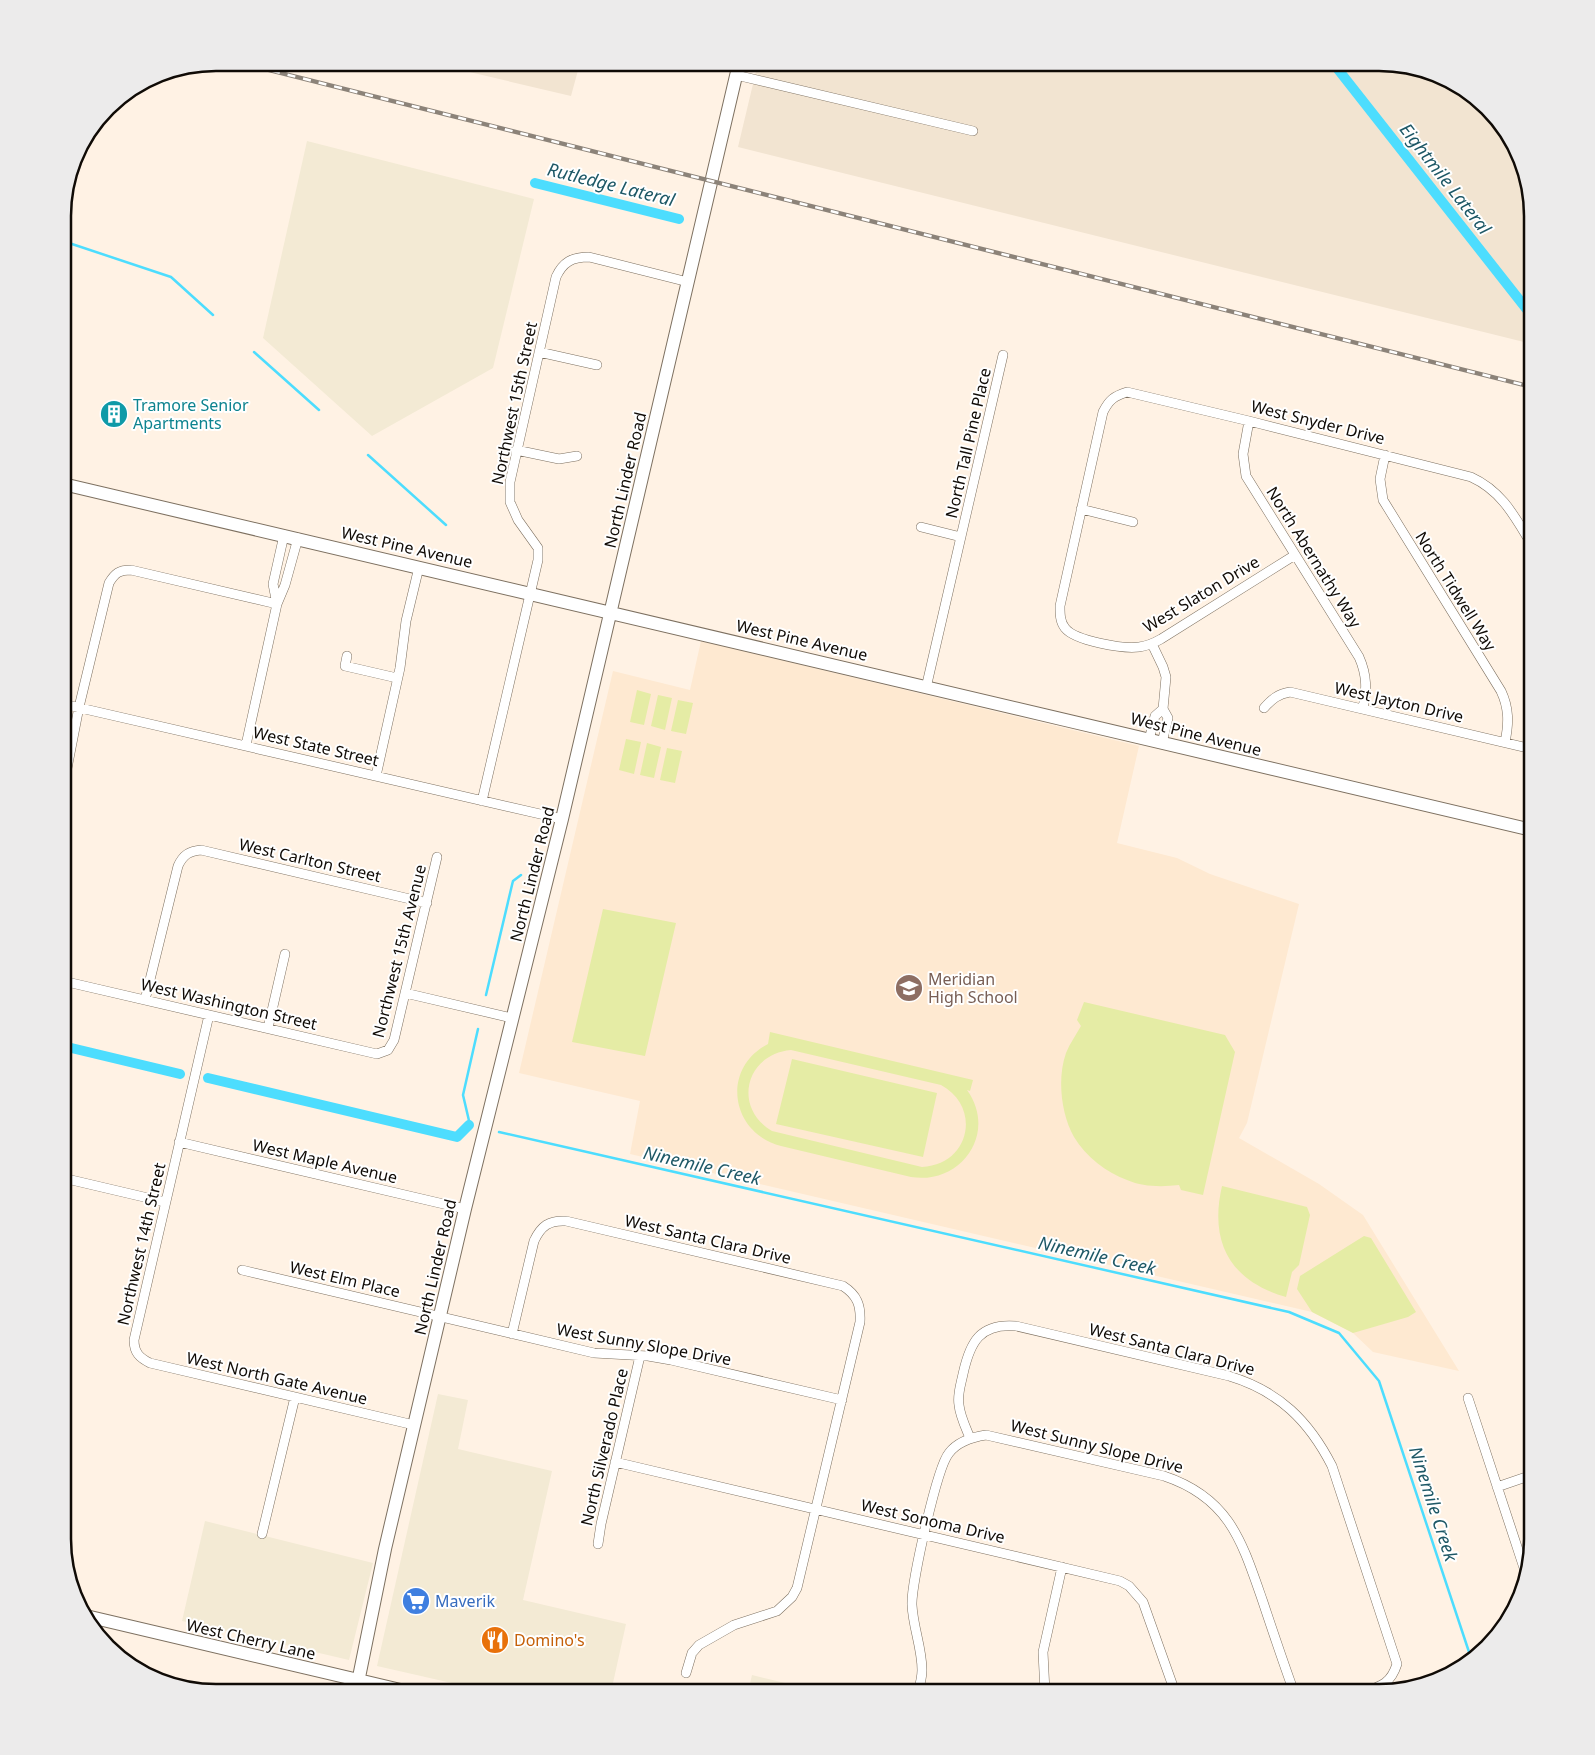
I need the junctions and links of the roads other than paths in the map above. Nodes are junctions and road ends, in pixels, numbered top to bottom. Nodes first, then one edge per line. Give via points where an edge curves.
1 (737, 71) edge
2 (747, 71) edge
3 (973, 131) dead end
4 (688, 282) junction
5 (539, 352) junction
6 (1004, 355) dead end
7 (597, 365) dead end
8 (1249, 421) junction
9 (516, 450) junction
10 (1385, 455) junction
11 (577, 456) dead end
12 (72, 486) edge
13 (1081, 509) junction
14 (1133, 522) dead end
15 (920, 527) dead end
16 (1524, 532) edge
17 (284, 535) junction
18 (961, 537) junction
19 (298, 538) junction
20 (548, 544) dead end
21 (538, 548) junction
22 (1295, 555) junction
23 (419, 566) junction
24 (531, 592) junction
25 (277, 604) junction
26 (611, 611) junction
27 (1152, 644) junction
28 (347, 656) dead end
29 (397, 678) junction
30 (926, 688) junction
31 (72, 706) edge
32 (79, 708) junction
33 (1163, 708) junction
34 (1264, 708) dead end
35 (1363, 708) junction
36 (1149, 740) junction
37 (1505, 742) junction
38 (1162, 743) junction
39 (72, 745) edge
40 (246, 745) junction
41 (1524, 747) edge
42 (376, 776) junction
43 (482, 801) junction
44 (562, 819) junction
45 (1524, 828) edge
46 (437, 858) dead end
47 (427, 903) junction
48 (286, 954) dead end
49 (71, 983) edge
50 (405, 993) junction
51 (145, 1000) junction
52 (209, 1015) junction
53 (512, 1018) junction
54 (268, 1028) junction
55 (388, 1050) joint
56 (179, 1142) junction
57 (71, 1180) edge
58 (165, 1202) junction
59 (465, 1209) junction
60 (242, 1270) dead end
61 (440, 1316) junction
62 (512, 1334) junction
63 (136, 1353) joint
64 (640, 1356) junction
65 (295, 1397) junction
66 (1468, 1398) dead end
67 (842, 1400) junction
68 (414, 1425) junction
69 (970, 1438) junction
70 (615, 1462) junction
71 (1524, 1478) edge
72 (1497, 1487) junction
73 (817, 1509) junction
74 (262, 1534) dead end
75 (925, 1535) junction
76 (598, 1544) dead end
77 (1522, 1562) edge
78 (1062, 1566) junction
79 (96, 1619) edge
80 (686, 1673) dead end
81 (1385, 1683) edge
82 (346, 1684) edge
83 (358, 1684) edge
84 (919, 1684) edge
85 (1045, 1684) edge
86 (1172, 1684) edge
87 (1291, 1684) edge

1 - 4 main road, North Linder Road
2 - 3 street
4 - 5 street, Northwest 15th Street via 589,257 568,261 556,277
4 - 26 main road, North Linder Road
5 - 7 street
5 - 9 street, Northwest 15th Street
6 - 18 street, North Tall Pine Place
8 - 10 street, West Snyder Drive
8 - 13 street, West Snyder Drive via 1127,392 1116,395 1103,412
8 - 22 street, North Abernathy Way via 1242,454 1246,476
9 - 11 street via 560,459
9 - 21 street, Northwest 15th Street via 510,502 518,520
10 - 16 street, West Snyder Drive via 1471,477 1489,487 1505,502
10 - 37 street, North Tidwell Way via 1380,479 1383,500 1501,691 1509,721
12 - 17 main road, West Pine Avenue
13 - 14 street
13 - 27 street, West Slaton Drive via 1060,606 1064,627 1078,637 1120,646
15 - 18 street, North Tall Pine Place
17 - 19 main road, West Pine Avenue
17 - 25 street via 273,584
18 - 30 street, North Tall Pine Place
19 - 23 main road, West Pine Avenue
19 - 25 street
20 - 21 street
21 - 24 street
22 - 27 street, West Slaton Drive
22 - 35 street, North Abernathy Way via 1363,667 1366,688
23 - 24 main road, West Pine Avenue
23 - 29 street
24 - 26 main road, West Pine Avenue
24 - 43 street
25 - 32 street via 131,570 117,572 109,583
25 - 40 street
26 - 30 main road, West Pine Avenue
26 - 44 main road, North Linder Road
27 - 33 street via 1166,677
28 - 29 street via 345,666
29 - 42 street
30 - 36 main road, West Pine Avenue
31 - 32 street, West State Street
32 - 39 street
32 - 40 street, West State Street
33 - 36 street via 1155,716
33 - 38 street via 1168,718
34 - 35 street, West Jayton Drive via 1275,697 1290,692
35 - 37 street, West Jayton Drive
36 - 38 main road, West Pine Avenue
37 - 41 street, West Jayton Drive
38 - 45 main road, West Pine Avenue
40 - 42 street, West State Street
42 - 43 street, West State Street
43 - 44 street, West State Street
44 - 53 main road, North Linder Road
46 - 47 street, Northwest 15th Avenue
47 - 50 street, Northwest 15th Avenue
47 - 51 street, West Carlton Street via 201,850 186,854 178,866
48 - 54 street
49 - 51 street, West Washington Street
50 - 53 street
50 - 55 street, Northwest 15th Avenue via 394,1040
51 - 52 street, West Washington Street
52 - 54 street, West Washington Street
52 - 56 street, Northwest 14th Street
53 - 59 main road, North Linder Road
54 - 55 street, West Washington Street via 377,1054
56 - 58 street, Northwest 14th Street
56 - 59 street, West Maple Avenue
57 - 58 street
58 - 63 street, Northwest 14th Street via 134,1340
59 - 61 main road, North Linder Road
60 - 61 street, West Elm Place
61 - 62 street, West Sunny Slope Drive
61 - 68 main road, North Linder Road
62 - 64 street, West Sunny Slope Drive via 594,1353
62 - 67 street, West Santa Clara Drive via 538,1231 546,1224 566,1221 843,1286 852,1292 861,1311
63 - 65 street, West North Gate Avenue via 150,1363
64 - 67 street, West Sunny Slope Drive via 671,1360
64 - 70 street, North Silverado Place
65 - 68 street, West North Gate Avenue
65 - 74 street
66 - 72 street
67 - 73 street
68 - 83 main road, North Linder Road
69 - 75 street via 957,1446 944,1462
69 - 81 street, West Santa Clara Drive via 958,1396 967,1357 977,1338 1005,1325 1229,1376 1264,1390 1295,1412 1317,1438 1332,1466 1397,1664 1394,1674
69 - 87 street, West Sunny Slope Drive via 997,1436 1154,1473 1174,1479 1202,1495 1226,1517 1243,1545
70 - 73 street, West Sonoma Drive
70 - 76 street, North Silverado Place
71 - 72 street
72 - 77 street
73 - 75 street, West Sonoma Drive
73 - 80 street via 798,1588 792,1597 777,1611 734,1625 699,1645 692,1653
75 - 78 street, West Sonoma Drive
75 - 84 street via 912,1594 922,1669
78 - 85 street via 1043,1652
78 - 86 street, West Sonoma Drive via 1120,1581 1137,1594 1148,1612
79 - 82 main road, West Cherry Lane

